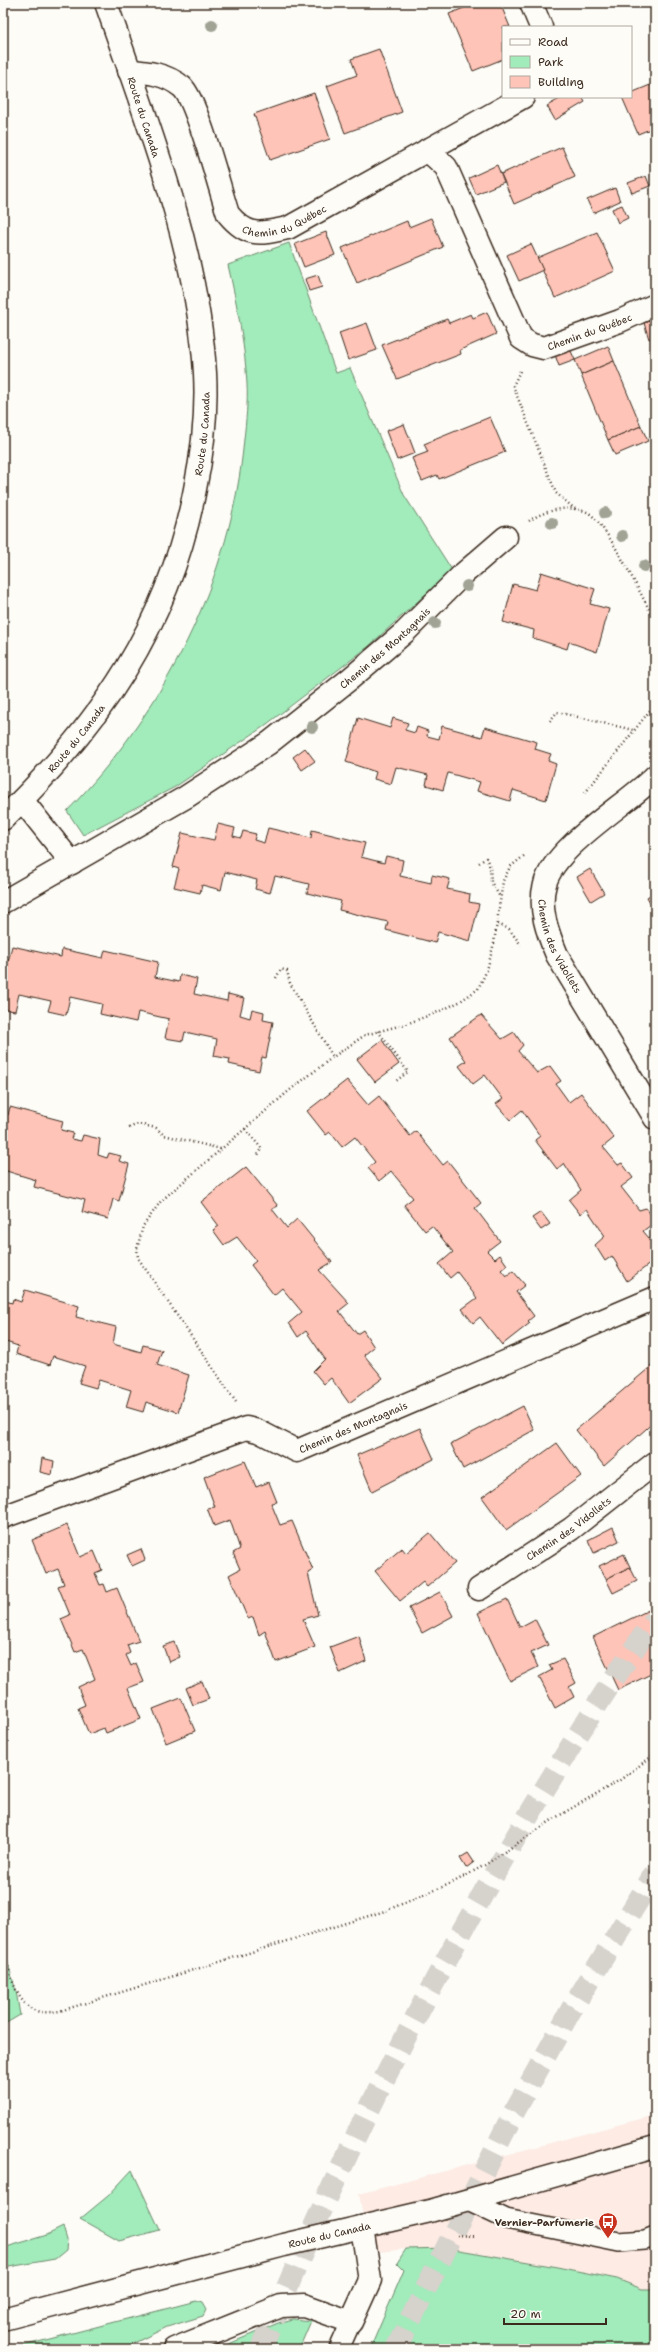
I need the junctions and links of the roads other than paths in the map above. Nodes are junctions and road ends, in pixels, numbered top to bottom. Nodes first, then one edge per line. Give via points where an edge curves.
1 (106, 3) edge
2 (531, 3) edge
3 (540, 26) edge
4 (129, 71) junction
5 (521, 98) edge
6 (427, 150) junction
7 (655, 305) edge
8 (506, 537) road end
9 (655, 776) edge
10 (22, 800) junction
11 (3, 819) edge
12 (72, 863) junction
13 (3, 902) edge
14 (655, 1118) edge
15 (655, 1298) edge
16 (655, 1463) edge
17 (3, 1517) edge
18 (478, 1589) dead end
19 (655, 2147) edge
20 (468, 2201) junction
21 (362, 2227) junction
22 (655, 2236) edge
23 (3, 2319) edge
24 (351, 2322) junction
25 (174, 2349) edge
26 (339, 2349) edge

1 - 4 street, Route du Canada
2 - 3 street
4 - 6 street, Chemin du Québec via 156,73 182,87 197,115 228,214 236,223 253,234 288,228
4 - 10 street, Route du Canada via 168,192 193,290 205,374 200,468 185,536 174,570 146,635 105,703 47,774
5 - 6 street, Chemin du Québec
6 - 7 street, Chemin du Québec via 446,167 521,338 532,346 544,348 620,321
8 - 12 street, Chemin des Montagnais via 462,575 399,637 268,743 186,797
9 - 14 street, Chemin des Vidollets via 554,863 544,885 543,898 547,929 564,968
10 - 11 street, Route du Canada
10 - 12 street
12 - 13 street, Chemin des Montagnais
15 - 17 street, Chemin des Montagnais via 297,1451 258,1431 246,1428
16 - 18 street, Chemin des Vidollets via 571,1529
19 - 20 street, Route du Canada
20 - 21 street, Route du Canada
20 - 22 lane via 506,2219 619,2242 645,2240
21 - 23 street, Route du Canada
21 - 24 street via 370,2280
24 - 25 street via 304,2304 281,2306
24 - 26 lane

